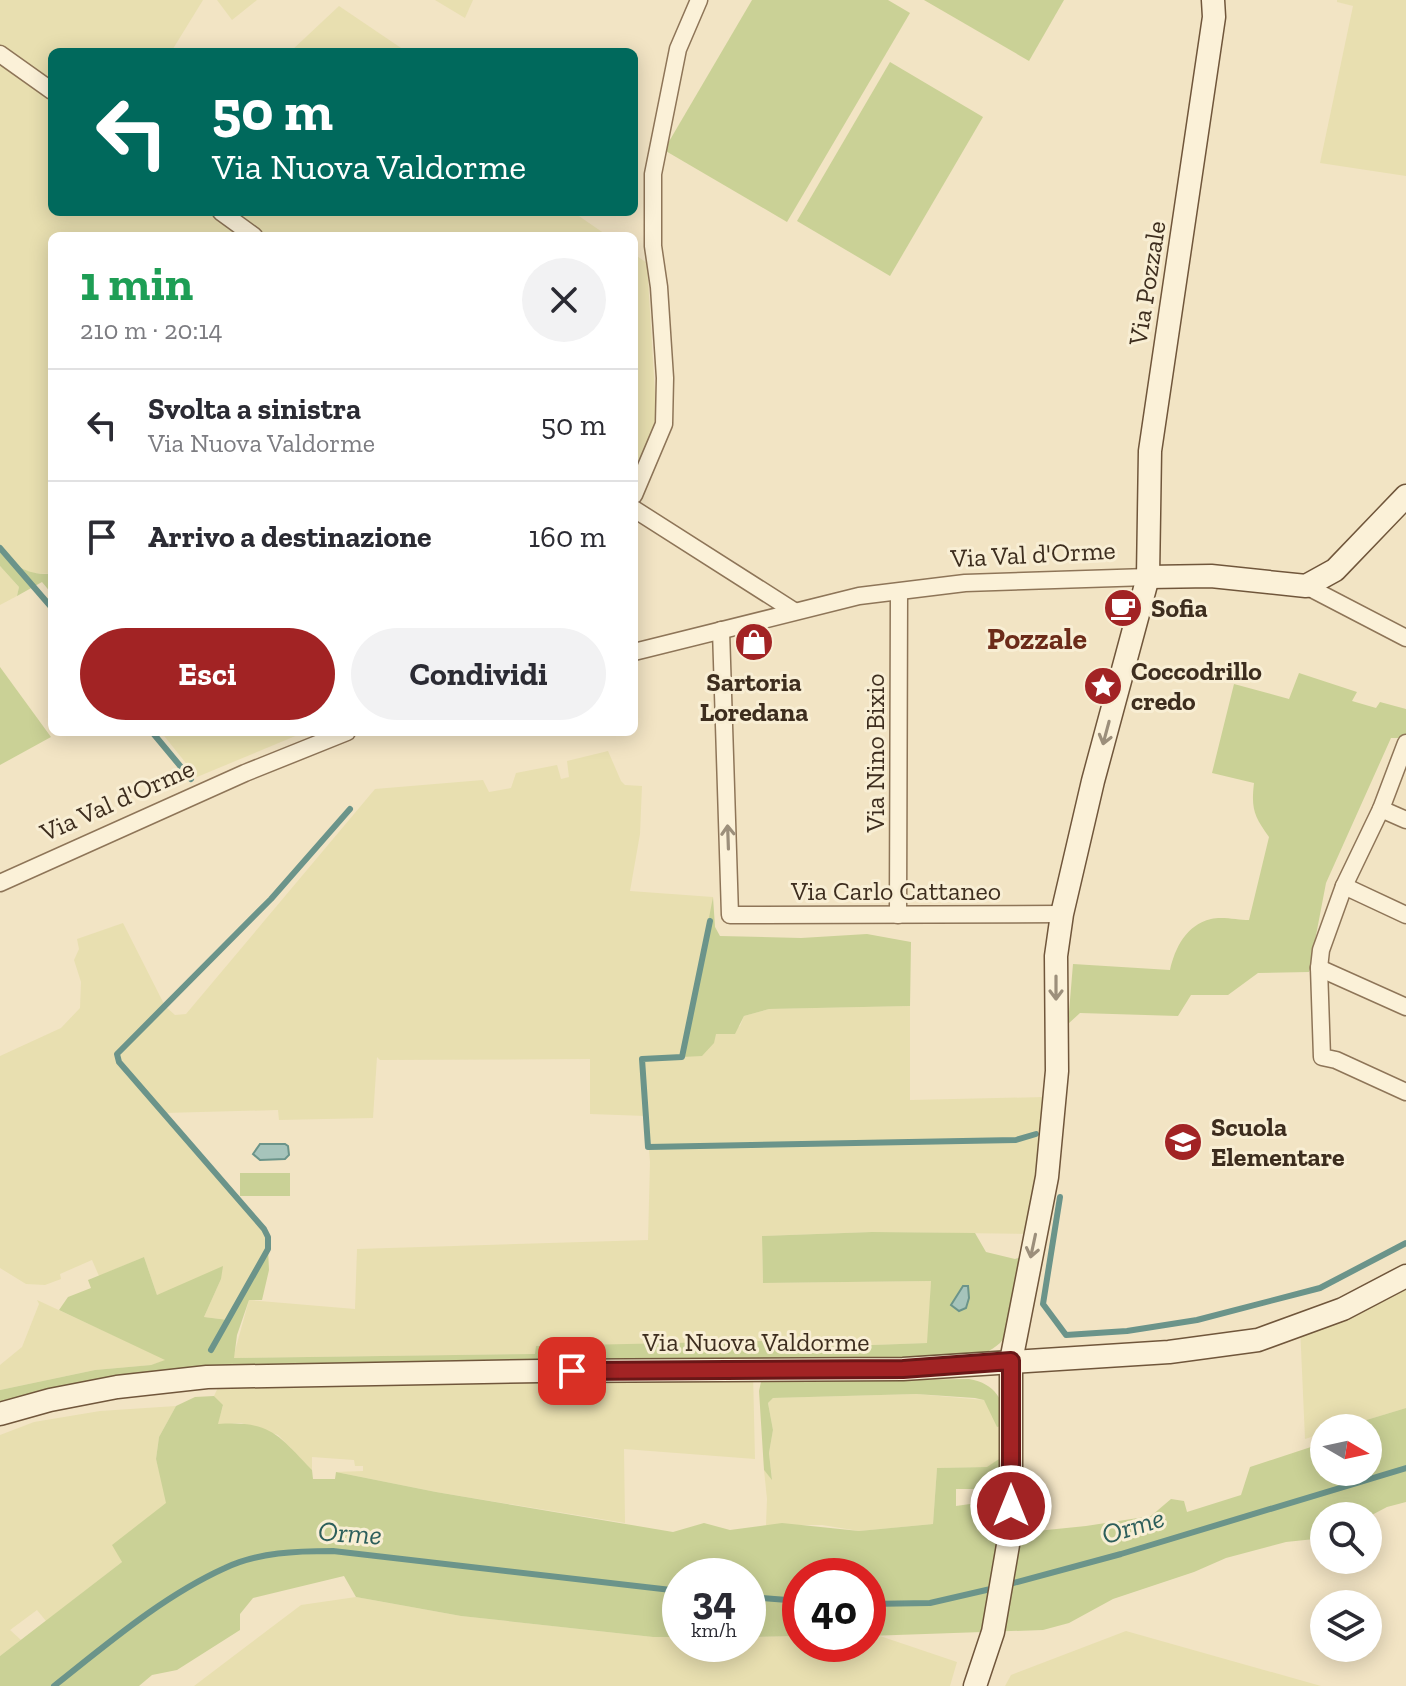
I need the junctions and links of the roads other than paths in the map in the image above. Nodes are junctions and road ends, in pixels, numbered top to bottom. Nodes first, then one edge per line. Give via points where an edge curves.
1 (699, 0) edge
2 (1213, 0) edge
3 (0, 54) edge
4 (48, 88) edge
5 (226, 216) edge
6 (248, 232) edge
7 (638, 486) edge
8 (1406, 496) edge
9 (638, 512) edge
10 (1148, 577) junction
11 (1306, 586) junction
12 (899, 592) junction
13 (794, 611) junction
14 (721, 630) junction
15 (1406, 638) edge
16 (638, 651) edge
17 (337, 736) edge
18 (1406, 743) edge
19 (1381, 809) junction
20 (1406, 820) edge
21 (0, 883) edge
22 (1344, 886) junction
23 (1062, 914) junction
24 (898, 915) junction
25 (1406, 915) edge
26 (1319, 968) junction
27 (1406, 1007) edge
28 (1406, 1092) edge
29 (1406, 1276) edge
30 (1011, 1361) junction
31 (0, 1414) edge
32 (975, 1686) edge

1 - 7 street via 678,49 653,174 664,424
2 - 10 street, Via Pozzale via 1150,451
3 - 4 street
5 - 6 street
8 - 11 street via 1335,570
9 - 13 street
10 - 11 street, Via Val d'Orme via 1211,576
10 - 12 street, Via Val d'Orme via 965,583
10 -> 23 street, Via Pozzale
11 - 15 street
12 - 13 street, Via Val d'Orme
12 - 24 street, Via Nino Bixio
13 - 14 street, Via Val d'Orme
14 - 16 street, Via Val d'Orme
24 -> 14 street, Via Carlo Cattaneo via 730,915
17 - 21 street, Via Val d'Orme
18 - 19 street
19 - 20 street
19 - 22 street
22 - 25 street
22 - 26 street
23 - 24 street, Via Carlo Cattaneo
23 -> 30 street, Via Pozzale via 1047,1177
26 - 27 street
26 - 28 street via 1322,1057
29 - 30 street, Via Nuova Valdorme via 1343,1309 1258,1340 1100,1358
30 - 31 street, Via Nuova Valdorme via 903,1369 207,1377 117,1387
30 - 32 street, Via Pozzale via 1008,1545 993,1632

